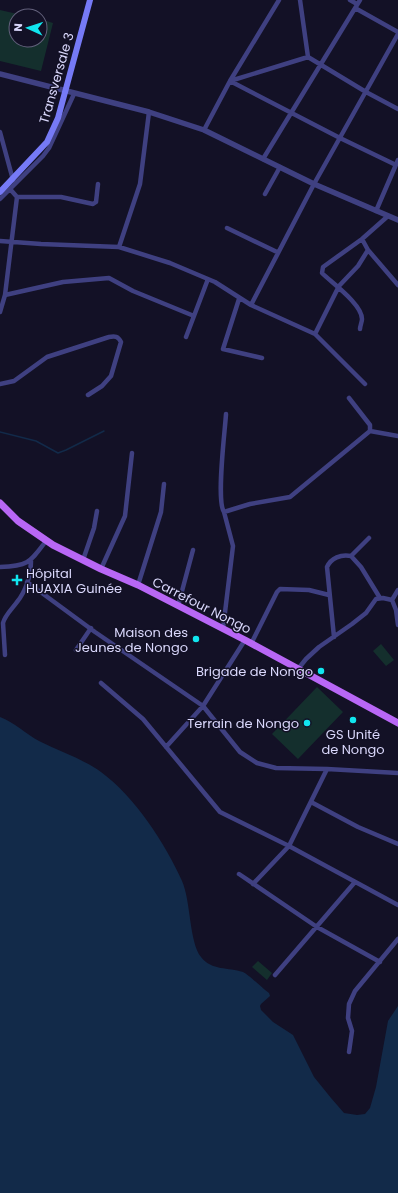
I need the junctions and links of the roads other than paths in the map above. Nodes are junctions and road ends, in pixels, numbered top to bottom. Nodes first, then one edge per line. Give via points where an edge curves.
1 (90, 0) edge
2 (279, 0) edge
3 (300, 0) edge
4 (350, 0) edge
5 (357, 4) edge
6 (398, 33) edge
7 (308, 56) junction
8 (320, 65) junction
9 (0, 74) edge
10 (230, 81) junction
11 (66, 92) junction
12 (366, 92) junction
13 (74, 94) junction
14 (398, 109) edge
15 (149, 112) junction
16 (292, 112) junction
17 (204, 130) junction
18 (0, 132) edge
19 (340, 138) junction
20 (263, 159) junction
21 (398, 160) edge
22 (396, 165) junction
23 (280, 167) junction
24 (13, 180) junction
25 (98, 184) dead end
26 (314, 184) junction
27 (10, 189) junction
28 (0, 192) edge
29 (265, 194) dead end
30 (17, 197) junction
31 (0, 199) edge
32 (376, 211) junction
33 (388, 216) junction
34 (398, 220) edge
35 (226, 228) dead end
36 (362, 239) junction
37 (0, 241) edge
38 (12, 242) junction
39 (119, 247) junction
40 (368, 250) junction
41 (278, 252) junction
42 (208, 279) junction
43 (398, 285) edge
44 (339, 286) junction
45 (4, 295) junction
46 (239, 299) junction
47 (251, 305) junction
48 (0, 312) edge
49 (194, 316) junction
50 (360, 329) dead end
51 (315, 334) junction
52 (186, 337) dead end
53 (262, 358) dead end
54 (0, 384) edge
55 (365, 384) dead end
56 (88, 395) dead end
57 (349, 398) dead end
58 (226, 414) dead end
59 (370, 431) junction
60 (398, 436) edge
61 (132, 453) dead end
62 (164, 484) dead end
63 (0, 503) edge
64 (97, 510) dead end
65 (224, 512) junction
66 (369, 538) dead end
67 (46, 541) junction
68 (193, 550) dead end
69 (351, 556) junction
70 (82, 560) junction
71 (31, 561) junction
72 (0, 566) edge
73 (101, 569) junction
74 (27, 582) junction
75 (138, 585) junction
76 (398, 590) edge
77 (329, 595) junction
78 (380, 598) junction
79 (392, 600) junction
80 (178, 606) junction
81 (398, 625) edge
82 (91, 628) junction
83 (223, 629) junction
84 (334, 637) junction
85 (248, 642) junction
86 (76, 650) dead end
87 (5, 655) dead end
88 (298, 669) junction
89 (101, 683) dead end
90 (203, 706) junction
91 (398, 723) edge
92 (166, 747) junction
93 (328, 769) junction
94 (398, 773) edge
95 (311, 802) junction
96 (398, 844) edge
97 (288, 846) junction
98 (239, 874) dead end
99 (355, 882) junction
100 (253, 884) junction
101 (398, 905) edge
102 (317, 927) junction
103 (398, 939) edge
104 (380, 962) junction
105 (275, 975) dead end
106 (349, 1052) dead end

1 - 11 main road, Transversale 3
2 - 10 street
3 - 7 street
4 - 5 street
5 - 6 street
5 - 8 street
6 - 12 street
7 - 8 street
7 - 10 street
8 - 12 street
8 - 16 street
9 - 11 street
10 - 16 street
10 - 17 street
11 - 13 street
11 - 24 main road, Transversale 3 via 47,142
12 - 14 street
12 - 19 street
13 - 15 street
13 - 27 street via 49,148
15 - 17 street
15 - 39 street via 140,184
16 - 19 street
16 - 20 street
17 - 20 street
18 - 24 street
19 - 22 street
19 - 26 street
20 - 23 street
21 - 22 street
22 - 32 street
23 - 26 street
23 - 29 street
24 - 28 main road, Transversale 3
25 - 30 street via 96,202 93,204 61,197
26 - 32 street
26 - 41 street
27 - 30 street
27 - 31 street
30 - 38 street
32 - 33 street
33 - 34 street
33 - 36 street
35 - 41 street
36 - 40 street
36 - 44 street via 323,267 322,273
37 - 38 street
38 - 39 street
38 - 45 street
39 - 42 street via 170,263
40 - 43 street
40 - 44 street via 358,266
41 - 47 street
42 - 46 street
42 - 49 street
44 - 50 street via 359,310 362,319
44 - 51 street
45 - 48 street
45 - 49 street via 63,282 109,278
46 - 47 street
46 - 53 street via 223,349
47 - 51 street
49 - 52 street
51 - 55 street
54 - 56 street via 14,381 47,357 115,336 121,342 111,376
57 - 59 street via 370,425
58 - 65 street via 221,483 221,508
59 - 60 street
59 - 65 street via 290,497 250,504
61 - 73 street via 125,516
62 - 75 street via 161,512
63 - 67 main road, Carrefour Nongo via 18,521
64 - 70 street via 94,528
65 - 83 street via 233,546
66 - 69 street
67 - 70 main road, Carrefour Nongo
67 - 71 street
68 - 80 street
69 - 77 street via 337,557 329,563
69 - 78 street
70 - 73 main road, Carrefour Nongo
71 - 72 street via 15,566
71 - 74 street
73 - 75 main road, Carrefour Nongo
74 - 82 street
74 - 87 street via 18,601 4,618
75 - 80 main road, Carrefour Nongo
76 - 79 street
77 - 84 street
77 - 85 street via 309,590 280,589
78 - 79 street
78 - 84 street via 366,613
79 - 81 street
80 - 83 main road, Carrefour Nongo
82 - 86 street
82 - 90 street
83 - 85 main road, Carrefour Nongo
84 - 88 street via 306,659
85 - 88 main road, Carrefour Nongo
85 - 90 street
88 - 91 main road, Carrefour Nongo
89 - 92 street via 143,719
90 - 92 street
90 - 93 street via 240,752 257,763 276,768
92 - 97 street via 220,812
93 - 94 street
93 - 95 street
95 - 96 street via 358,827
95 - 97 street
97 - 99 street
97 - 100 street
98 - 100 street
99 - 101 street
99 - 102 street
100 - 102 street
102 - 104 street
102 - 105 street
103 - 104 street
104 - 106 street via 355,991 349,1004 348,1018 352,1032

